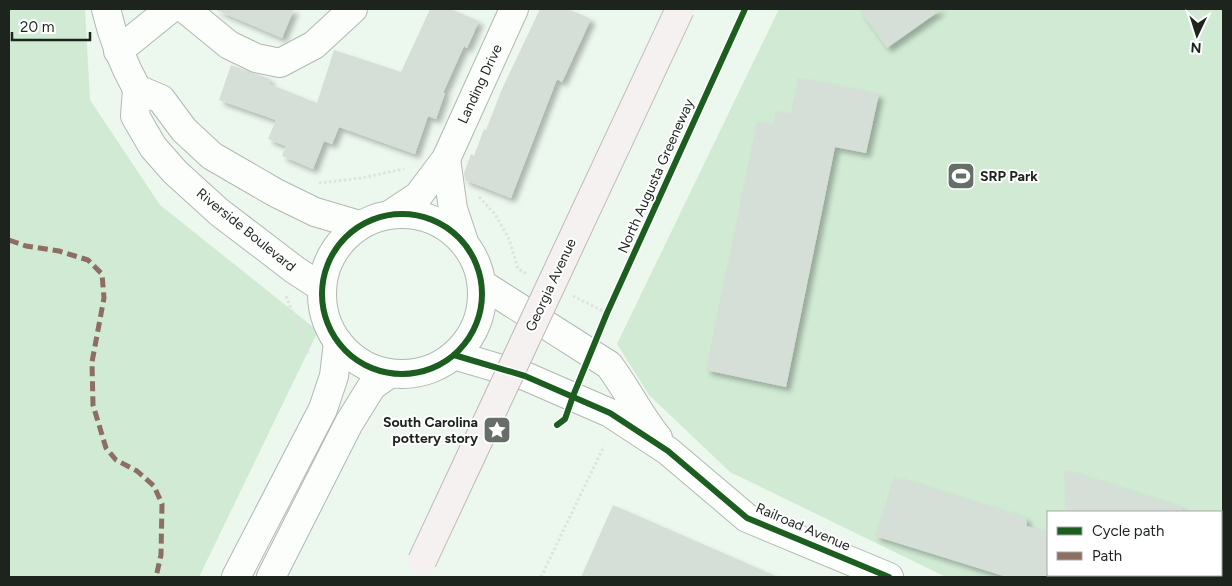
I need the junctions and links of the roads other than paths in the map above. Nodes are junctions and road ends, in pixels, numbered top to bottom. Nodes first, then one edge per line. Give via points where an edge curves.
1 (106, 9) edge
2 (170, 9) edge
3 (185, 9) edge
4 (353, 9) edge
5 (514, 9) edge
6 (680, 9) edge
7 (118, 51) junction
8 (137, 89) junction
9 (446, 159) junction
10 (392, 214) junction
11 (359, 225) junction
12 (464, 242) junction
13 (482, 284) junction
14 (321, 287) junction
15 (338, 342) junction
16 (454, 355) junction
17 (389, 374) junction
18 (668, 451) junction
19 (422, 561) dead end
20 (236, 577) edge
21 (271, 577) edge
22 (889, 577) edge

1 - 7 street
2 - 7 street
3 - 4 street via 228,45 256,58 280,63 314,46
5 - 9 street, Landing Drive
6 - 19 main road, Georgia Avenue, bridge
7 - 8 street
8 - 11 street via 160,98 184,130 212,156 315,212
8 - 14 street, Riverside Boulevard via 135,116 154,147 175,172 219,212
9 - 10 street, Landing Drive via 418,196
9 - 12 street via 453,209
10 - 11 street
10 - 12 street via 429,218 448,227
11 - 14 street via 346,235 328,260
12 - 13 street via 475,260
13 - 16 street via 482,305 476,325 466,343
13 - 18 street, Railroad Avenue via 609,365
14 - 15 street via 328,327
15 - 17 street via 347,354
15 - 20 street via 334,376 323,409
16 - 17 street via 423,372
16 - 18 street, Railroad Avenue via 525,376 573,396 610,413
17 - 21 street via 372,386 349,422
18 - 22 street, Railroad Avenue via 747,518

